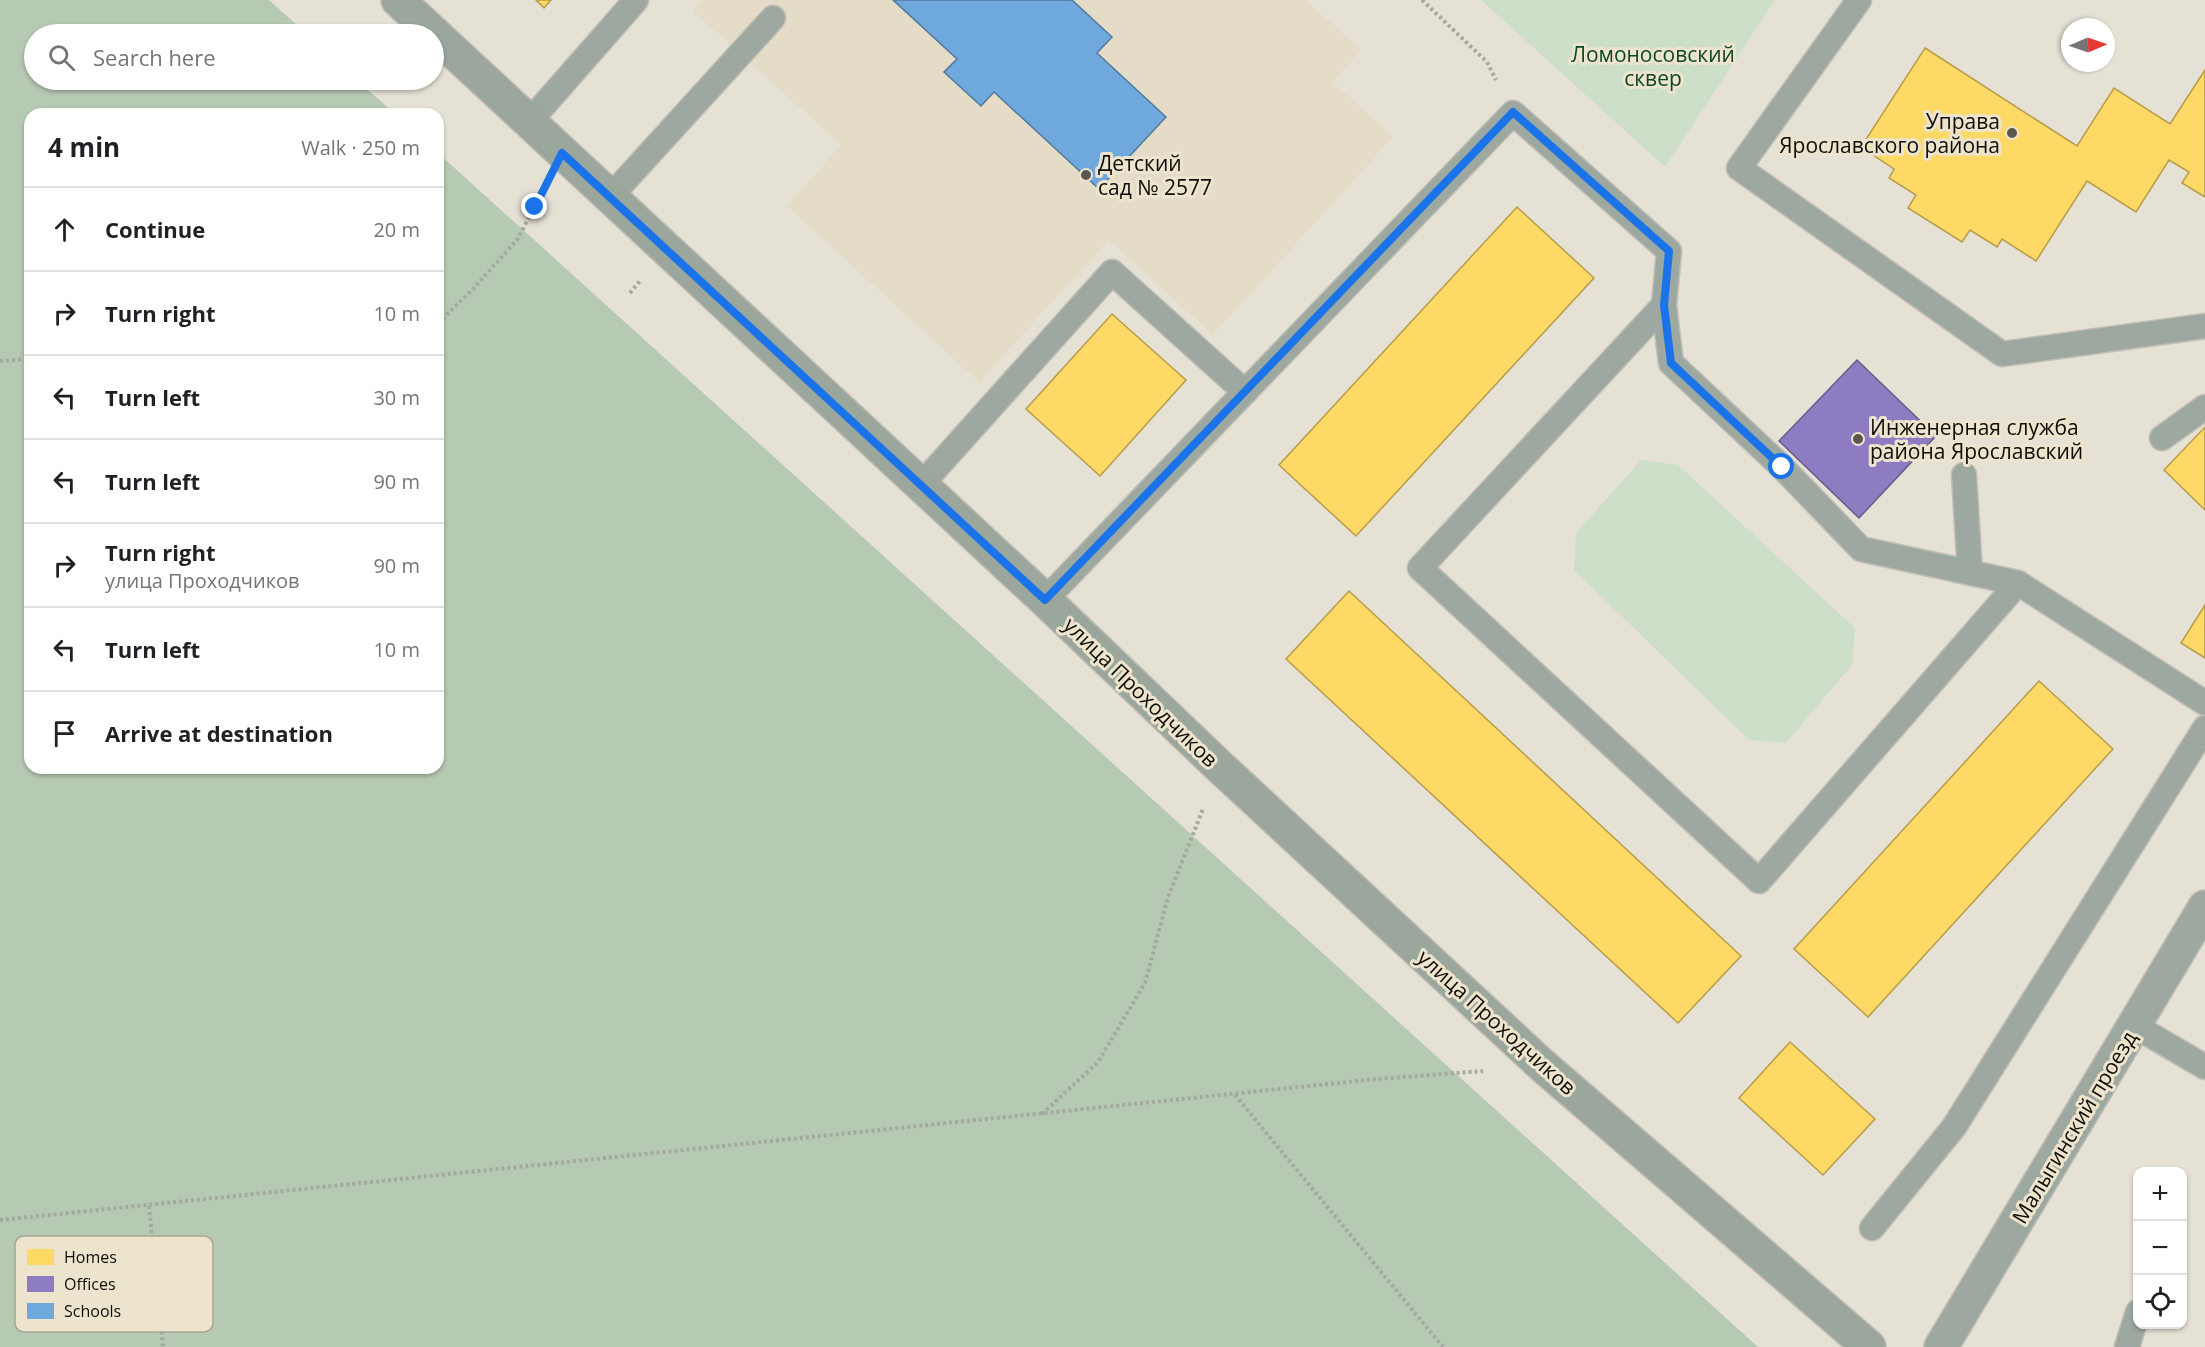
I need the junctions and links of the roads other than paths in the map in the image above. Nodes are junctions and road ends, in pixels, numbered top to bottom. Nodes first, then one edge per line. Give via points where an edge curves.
1 (398, 0) edge
2 (636, 0) edge
3 (1859, 0) edge
4 (773, 18) dead end
5 (424, 24) edge
6 (444, 43) edge
7 (529, 122) junction
8 (610, 197) junction
9 (1664, 305) junction
10 (2205, 326) edge
11 (1245, 392) junction
12 (2205, 407) edge
13 (2162, 438) dead end
14 (1964, 475) dead end
15 (921, 485) junction
16 (1970, 573) junction
17 (2018, 583) junction
18 (1045, 600) junction
19 (2205, 704) edge
20 (2205, 728) edge
21 (2202, 919) edge
22 (2135, 1026) junction
23 (2205, 1067) edge
24 (1872, 1228) dead end
25 (2133, 1328) edge
26 (1869, 1347) edge
27 (1941, 1347) edge
28 (2127, 1347) edge

1 - 5 street, улица Проходчиков
2 - 7 lane
3 - 10 lane via 1739,168 2002,354
4 - 8 lane
6 - 7 street, улица Проходчиков
7 - 8 street, улица Проходчиков
8 - 15 street, улица Проходчиков
9 - 11 lane via 1669,251 1513,112
9 - 16 lane via 1671,363 1782,467 1861,549
9 - 17 lane via 1420,568 1759,882
11 - 15 lane via 1112,272
11 - 18 lane
12 - 13 lane
14 - 16 lane
15 - 18 street, улица Проходчиков
16 - 17 lane
17 - 19 lane
18 - 26 street, улица Проходчиков via 1543,1066
20 - 24 lane via 1954,1127
21 - 22 street, Малыгинский проезд
22 - 23 lane
22 - 27 street, Малыгинский проезд
25 - 28 lane

